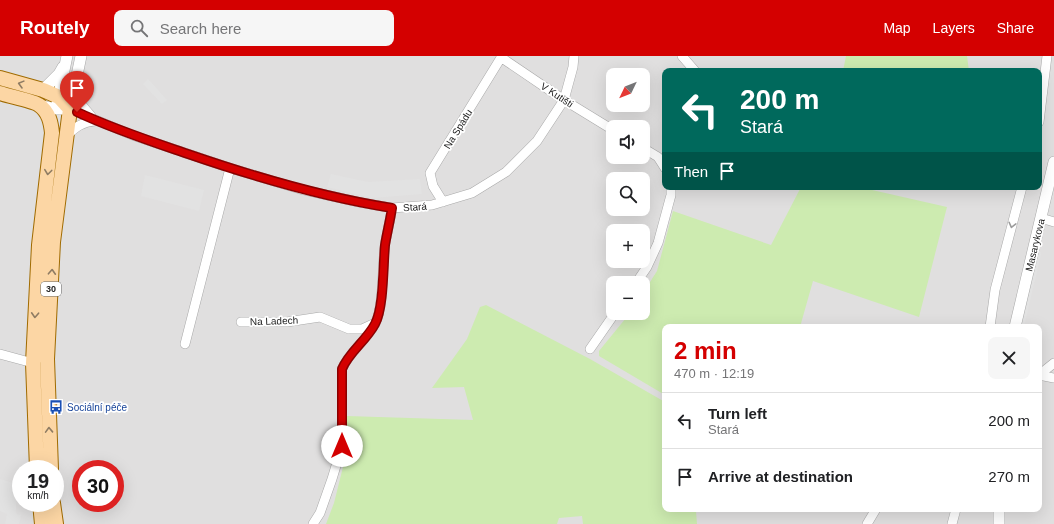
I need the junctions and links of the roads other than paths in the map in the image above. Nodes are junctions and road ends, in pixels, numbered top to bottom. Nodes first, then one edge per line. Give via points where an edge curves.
1 (81, 56) edge
2 (574, 56) edge
3 (682, 56) edge
4 (1047, 56) edge
5 (502, 57) edge
6 (66, 60) edge
7 (692, 68) edge
8 (0, 78) edge
9 (74, 88) junction
10 (43, 90) junction
11 (0, 93) edge
12 (1042, 97) edge
13 (564, 100) junction
14 (39, 105) junction
15 (61, 105) junction
16 (96, 121) junction
17 (606, 126) edge
18 (59, 135) junction
19 (650, 152) edge
20 (1054, 162) edge
21 (662, 163) edge
22 (230, 168) junction
23 (671, 190) edge
24 (1021, 190) edge
25 (443, 202) junction
26 (392, 208) junction
27 (1041, 218) junction
28 (1054, 222) edge
29 (641, 276) edge
30 (610, 320) edge
31 (241, 322) dead end
32 (375, 323) junction
33 (990, 324) edge
34 (1016, 324) edge
35 (185, 344) dead end
36 (590, 349) dead end
37 (0, 354) edge
38 (33, 363) junction
39 (1054, 363) edge
40 (1042, 373) edge
41 (1042, 376) edge
42 (1054, 378) edge
43 (37, 460) edge
44 (50, 460) edge
45 (41, 512) edge
46 (54, 512) edge
47 (874, 512) edge
48 (955, 512) edge
49 (999, 512) edge
50 (42, 524) edge
51 (56, 524) edge
52 (314, 524) edge
53 (867, 524) edge
54 (952, 524) edge
55 (999, 524) edge

1 - 9 street
2 - 13 street, Stará
3 - 7 street
4 - 12 street
5 - 13 street, V Kutišti
5 - 25 street, Na Spádu via 430,173 432,186
6 - 10 street via 59,74
6 - 15 street
10 -> 8 main road
9 - 15 street
9 - 16 street, Stará via 82,106
10 - 15 main road
11 - 14 main road
13 - 17 street, V Kutišti
13 - 25 street, Stará via 537,141 506,172 472,193
14 - 15 street
14 - 18 main road, 30
15 - 16 street, Stará
15 - 18 main road, 30
16 - 18 street via 85,122
16 - 22 street, Stará
18 -> 38 main road, 30 via 39,245
44 -> 18 main road, 30 via 47,359
19 - 21 street via 658,156
20 - 27 street, Masarykova
22 - 26 street, Stará via 300,189
22 - 35 street
23 - 29 street via 658,243
24 -> 33 street via 995,290
25 - 26 street, Stará via 432,206
26 - 32 street
27 - 28 street
27 - 34 street, Masarykova
30 - 36 street
31 - 32 street, Na Ladech via 287,322 320,317 349,329 362,329
32 - 52 street via 364,340 346,359 342,369 342,446
37 - 38 street
38 - 43 main road, 30
39 - 40 street
41 - 42 street
45 - 50 main road
46 - 51 main road
47 - 53 street
48 - 54 street
49 - 55 street

